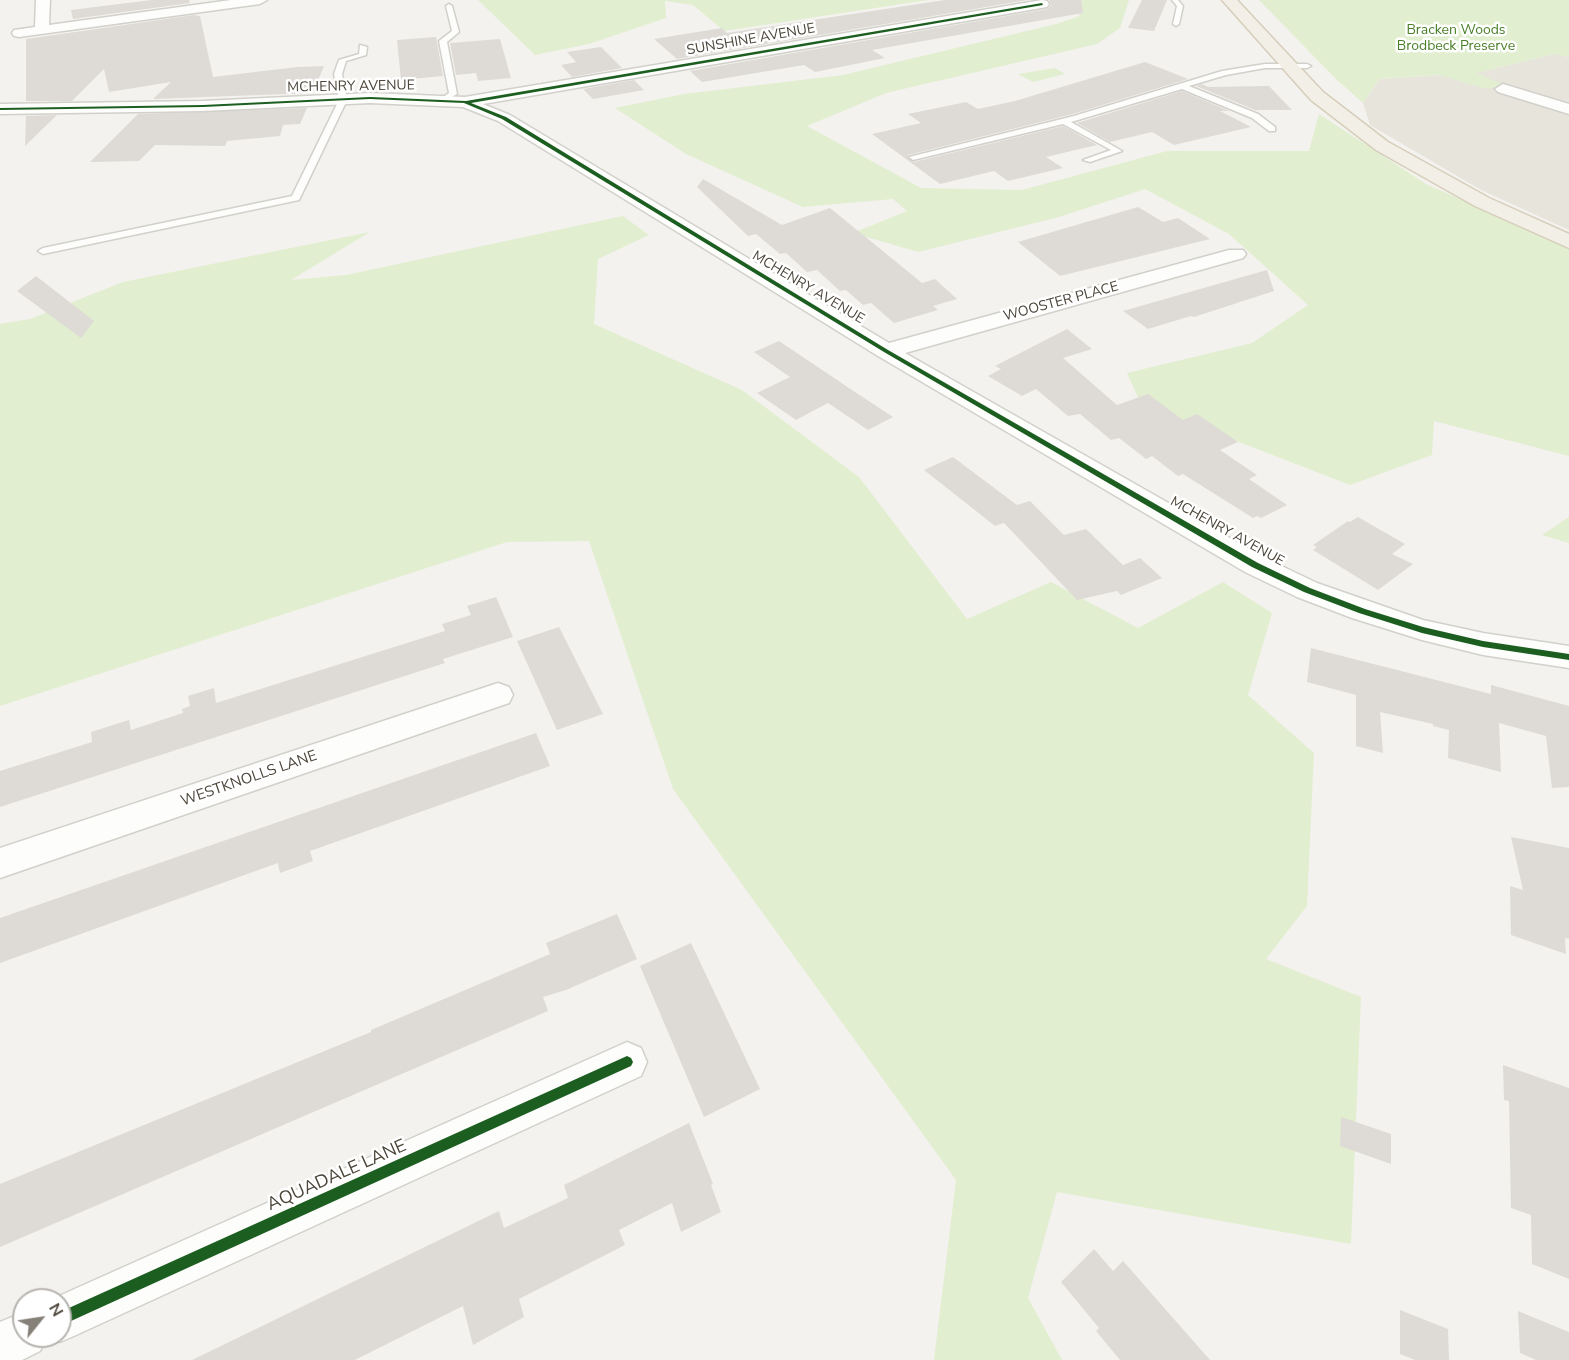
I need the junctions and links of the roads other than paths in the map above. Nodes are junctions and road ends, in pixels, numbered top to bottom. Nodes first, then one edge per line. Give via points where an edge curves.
1 (43, 0) edge
2 (260, 0) edge
3 (1175, 0) edge
4 (1229, 0) edge
5 (1244, 0) edge
6 (1042, 4) dead end
7 (449, 6) dead end
8 (1176, 24) dead end
9 (42, 30) junction
10 (19, 33) dead end
11 (363, 47) dead end
12 (1298, 66) junction
13 (1182, 86) junction
14 (1503, 89) dead end
15 (343, 100) junction
16 (443, 100) junction
17 (465, 102) junction
18 (0, 109) edge
19 (1569, 110) edge
20 (1064, 121) junction
21 (1272, 129) dead end
22 (913, 157) dead end
23 (1087, 160) dead end
24 (1569, 230) edge
25 (1569, 242) edge
26 (43, 251) dead end
27 (1236, 254) dead end
28 (886, 351) junction
29 (1569, 657) edge
30 (498, 695) dead end
31 (0, 862) edge
32 (627, 1062) dead end
33 (72, 1314) edge

1 - 9 street
2 - 9 street
3 - 8 lane via 1180,6
4 - 12 main road
5 - 12 main road
6 - 17 street, SUNSHINE AVENUE
7 - 16 lane via 456,32 443,41 453,94
9 - 10 street
11 - 15 lane via 362,55 343,60 340,67
12 - 13 lane via 1265,66
12 - 24 main road via 1402,146 1481,190
12 - 25 main road via 1317,96 1382,146 1482,202
13 - 20 lane
13 - 21 lane via 1255,116
14 - 19 street
15 - 16 street, MCHENRY AVENUE
15 - 18 street, MCHENRY AVENUE
15 - 26 lane via 296,198
16 - 17 street, MCHENRY AVENUE
17 - 28 street, MCHENRY AVENUE via 504,118
20 - 22 lane
20 - 23 lane via 1118,151
27 - 28 street, WOOSTER PLACE
28 - 29 street, MCHENRY AVENUE via 1255,565 1307,590 1422,630 1484,645
30 - 31 street, WESTKNOLLS LANE
32 - 33 street, AQUADALE LANE

